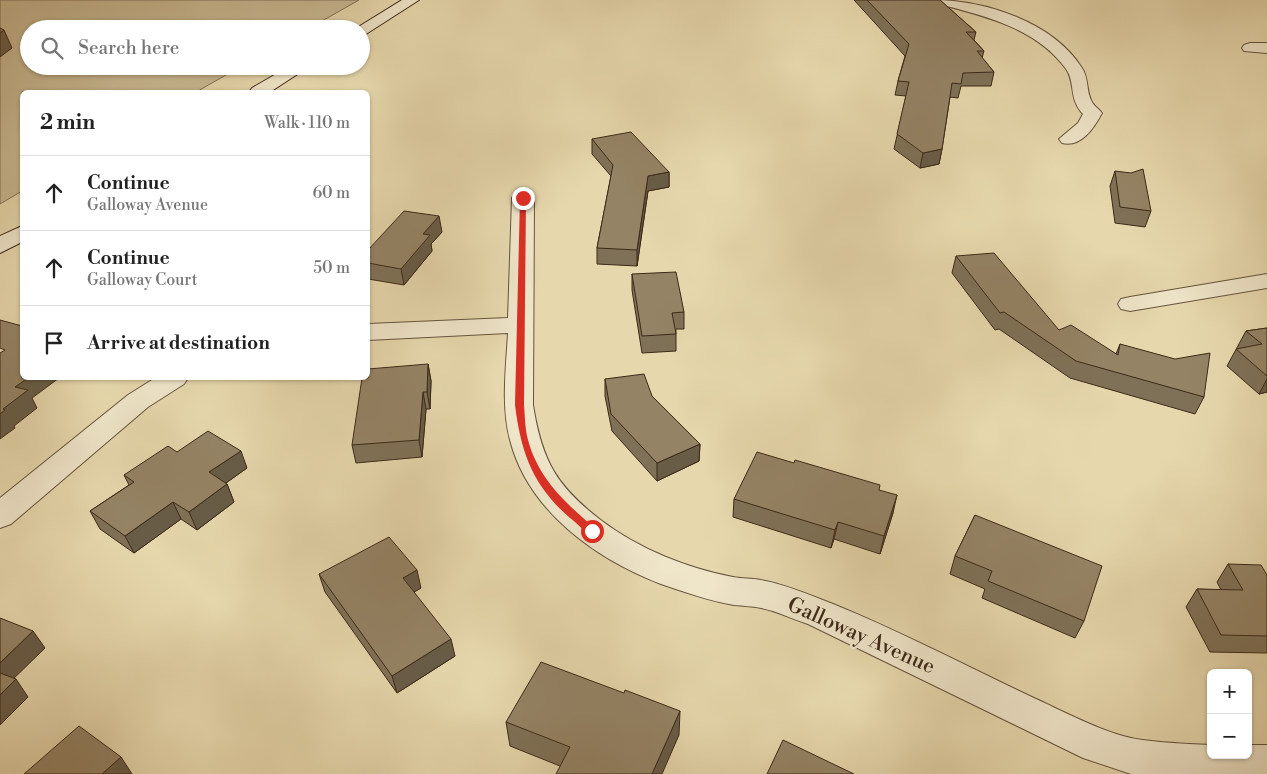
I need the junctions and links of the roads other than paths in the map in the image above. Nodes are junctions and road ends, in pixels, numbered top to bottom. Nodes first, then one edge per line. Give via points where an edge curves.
1 (412, 0) edge
2 (940, 0) edge
3 (370, 25) edge
4 (1250, 48) dead end
5 (1267, 48) edge
6 (287, 75) edge
7 (261, 90) edge
8 (1069, 139) dead end
9 (523, 198) dead end
10 (20, 234) edge
11 (0, 246) edge
12 (1267, 281) edge
13 (1130, 304) dead end
14 (521, 325) junction
15 (370, 332) edge
16 (171, 380) edge
17 (0, 516) edge
18 (1267, 764) edge

1 - 3 street
2 - 8 street via 1024,27 1055,46 1077,74 1083,102 1093,113 1086,126
4 - 5 street
6 - 7 street
9 - 14 street, Galloway Avenue
10 - 11 street
12 - 13 street
14 - 15 street
14 - 18 street, Galloway Avenue via 520,416 532,463 567,510 606,541 673,574 733,591 762,594 820,614 1083,740 1167,763
16 - 17 street via 138,401

